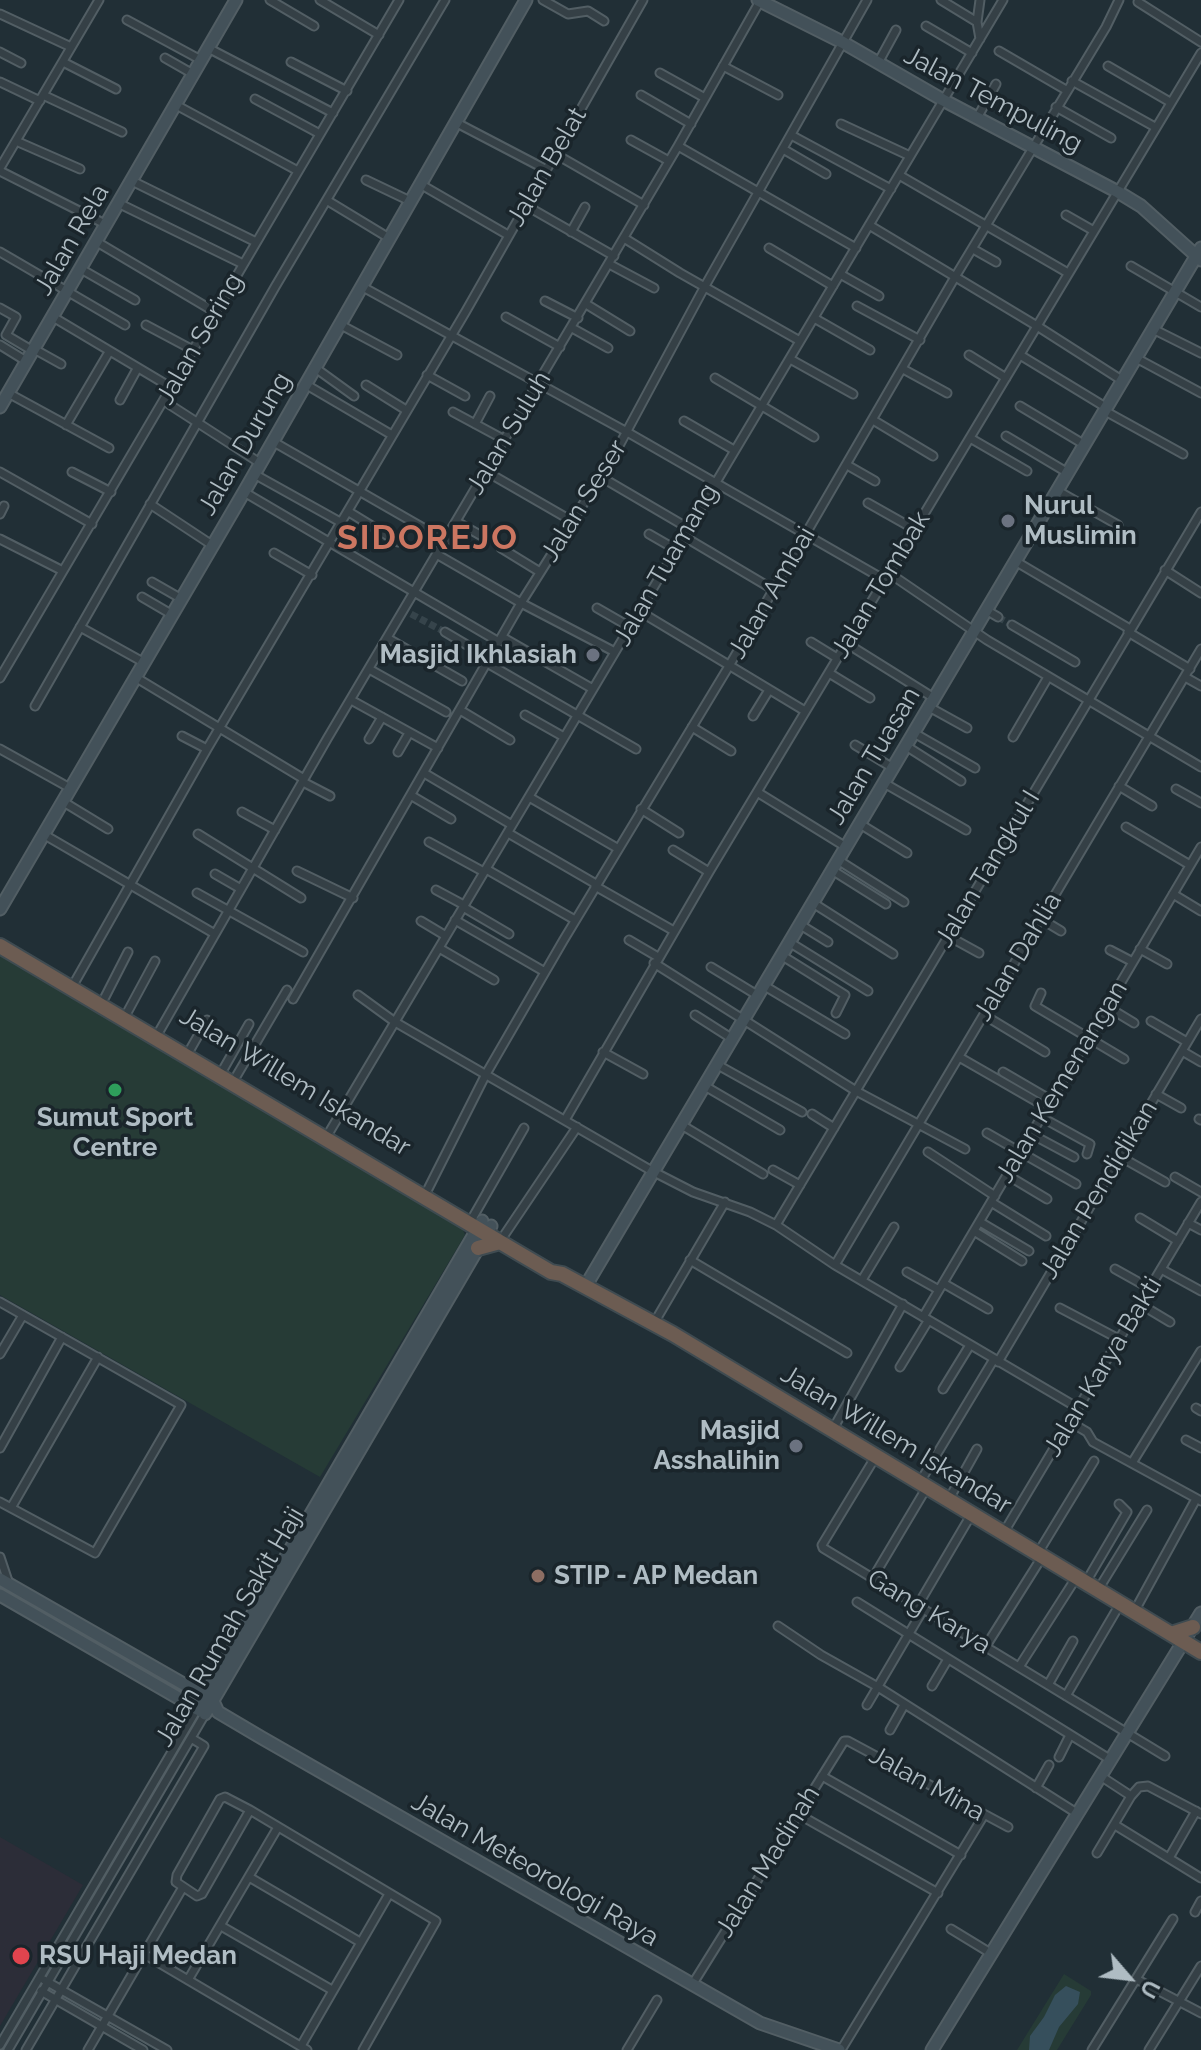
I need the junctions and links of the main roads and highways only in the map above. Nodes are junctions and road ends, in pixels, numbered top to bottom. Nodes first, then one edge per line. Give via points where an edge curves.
1 (0, 935) edge
2 (0, 946) edge
3 (481, 1231) junction
4 (1193, 1627) road end
5 (1177, 1638) junction
6 (1201, 1652) edge

1 - 3 highway, Jalan Willem Iskandar via 428,1189
2 - 3 highway, Jalan Willem Iskandar
3 - 5 highway, Jalan Willem Iskandar via 555,1265 562,1274 654,1323
4 - 5 highway
5 - 6 highway, Jalan Willem Iskandar

